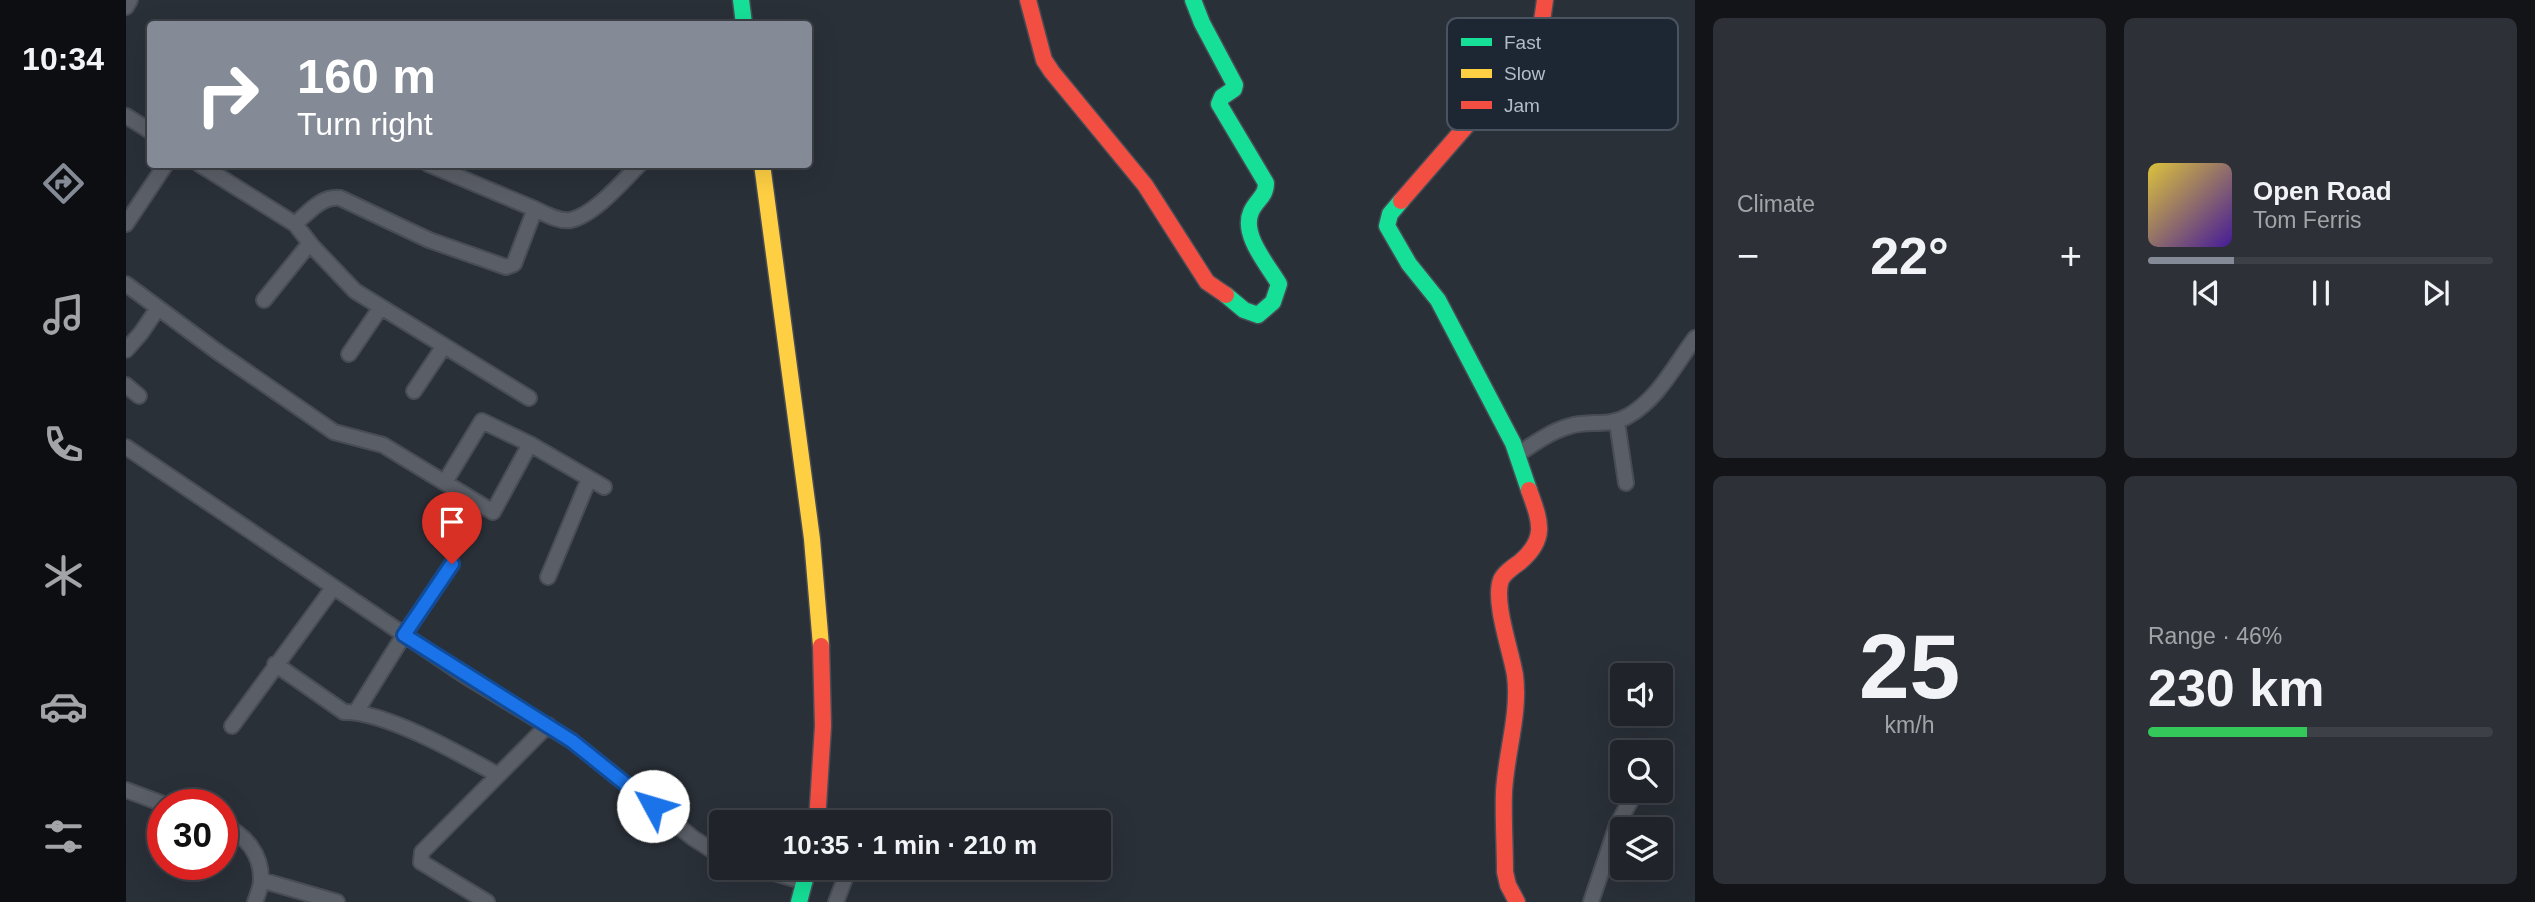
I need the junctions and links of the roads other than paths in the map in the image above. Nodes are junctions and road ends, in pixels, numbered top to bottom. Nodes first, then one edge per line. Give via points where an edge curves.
1 (130, 0) edge
2 (741, 0) edge
3 (1027, 0) edge
4 (1193, 0) edge
5 (1545, 0) edge
6 (126, 7) edge
7 (1542, 18) edge
8 (744, 21) edge
9 (126, 116) edge
10 (147, 129) edge
11 (1463, 130) edge
12 (163, 168) edge
13 (205, 168) edge
14 (437, 168) edge
15 (636, 168) edge
16 (763, 168) edge
17 (534, 209) junction
18 (295, 224) junction
19 (126, 225) edge
20 (310, 243) junction
21 (126, 284) edge
22 (264, 300) dead end
23 (158, 307) junction
24 (381, 307) junction
25 (1695, 338) edge
26 (444, 346) junction
27 (126, 350) edge
28 (349, 354) dead end
29 (126, 385) edge
30 (414, 391) dead end
31 (139, 396) dead end
32 (529, 398) dead end
33 (1617, 422) junction
34 (530, 444) junction
35 (126, 447) edge
36 (1517, 455) junction
37 (589, 479) junction
38 (445, 482) junction
39 (1626, 483) dead end
40 (604, 487) dead end
41 (452, 564) dead end
42 (548, 578) dead end
43 (333, 588) junction
44 (404, 635) junction
45 (275, 664) junction
46 (356, 712) junction
47 (548, 725) junction
48 (232, 726) dead end
49 (498, 775) junction
50 (126, 790) edge
51 (147, 798) edge
52 (1629, 803) edge
53 (818, 810) edge
54 (238, 832) edge
55 (709, 848) edge
56 (261, 880) junction
57 (805, 880) edge
58 (845, 880) edge
59 (838, 901) edge
60 (255, 902) edge
61 (337, 902) edge
62 (487, 902) edge
63 (799, 902) edge
64 (1517, 902) edge
65 (1591, 902) edge

1 - 6 street
2 - 8 street
3 - 4 street via 1044,60 1052,72 1145,185 1207,282 1246,312 1258,315 1271,306 1279,292 1279,284 1252,237 1249,220 1266,192 1266,183 1219,104 1235,85
5 - 7 street
9 - 10 street
11 - 36 street via 1390,214 1387,226 1404,257 1438,300
12 - 19 street
13 - 18 street
14 - 17 street
15 - 17 street via 591,211 571,220
16 - 53 street via 817,575 824,728
17 - 18 street via 518,256 506,267 429,240 341,198 322,201
18 - 20 street
20 - 22 street
20 - 24 street via 355,291
21 - 23 street
23 - 27 street
23 - 38 street via 334,432 383,445
24 - 26 street
24 - 28 street
25 - 33 street via 1655,395
26 - 30 street
26 - 32 street
29 - 31 street
33 - 36 street via 1571,425
33 - 39 street
34 - 37 street
34 - 38 street via 482,421
34 - 38 street via 493,512
35 - 43 street
36 - 64 street via 1539,518 1540,534 1500,582 1500,607 1515,677 1504,791 1505,872
37 - 40 street
37 - 42 street
41 - 44 street
43 - 44 street
43 - 45 street
44 - 46 street
44 - 47 street
45 - 46 street via 344,712
45 - 48 street
46 - 49 street via 454,750
47 - 49 street
47 - 55 street
49 - 62 street via 422,852 421,862
50 - 51 street
52 - 65 street via 1617,825
54 - 56 street via 256,853
56 - 60 street
56 - 61 street
57 - 63 street
58 - 59 street

